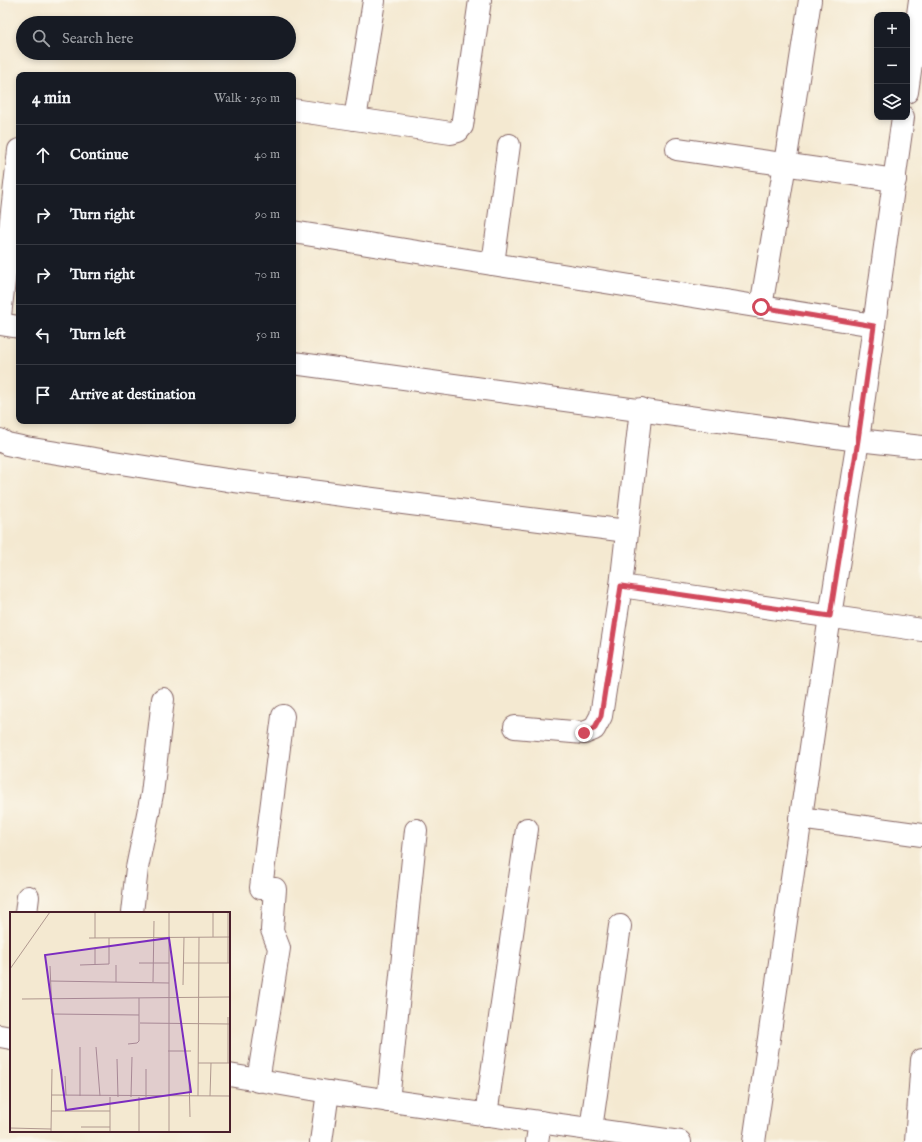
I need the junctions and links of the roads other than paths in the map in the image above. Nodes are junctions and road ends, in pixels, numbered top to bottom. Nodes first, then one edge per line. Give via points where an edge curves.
1 (480, 0) edge
2 (810, 0) edge
3 (920, 0) edge
4 (374, 1) edge
5 (908, 84) edge
6 (296, 110) edge
7 (355, 119) junction
8 (904, 120) edge
9 (509, 145) dead end
10 (677, 148) dead end
11 (785, 164) junction
12 (895, 180) junction
13 (16, 200) edge
14 (296, 232) edge
15 (493, 264) junction
16 (761, 307) junction
17 (0, 316) edge
18 (0, 324) edge
19 (16, 326) edge
20 (874, 326) junction
21 (296, 363) edge
22 (642, 410) junction
23 (0, 440) edge
24 (858, 440) junction
25 (922, 447) edge
26 (627, 531) junction
27 (621, 586) junction
28 (830, 616) junction
29 (922, 630) edge
30 (163, 699) dead end
31 (283, 716) dead end
32 (514, 727) dead end
33 (800, 818) junction
34 (528, 829) dead end
35 (416, 830) dead end
36 (922, 835) edge
37 (132, 912) edge
38 (620, 926) dead end
39 (0, 1036) edge
40 (10, 1038) edge
41 (922, 1060) edge
42 (230, 1075) edge
43 (258, 1080) junction
44 (328, 1092) junction
45 (388, 1101) junction
46 (486, 1115) junction
47 (591, 1129) junction
48 (539, 1132) edge
49 (321, 1142) edge
50 (680, 1142) edge
51 (754, 1142) edge
52 (916, 1142) edge

1 - 7 street via 462,126 458,131 451,133
2 - 11 street
3 - 5 street
4 - 7 street
6 - 7 street
8 - 12 street
9 - 15 street
10 - 11 street
11 - 12 street
11 - 16 street
12 - 20 street
13 - 17 street
14 - 15 street
15 - 16 street
16 - 20 street
18 - 19 street
20 - 24 street
21 - 22 street
22 - 24 street
22 - 26 street
23 - 26 street via 26,448 227,480
24 - 25 street
24 - 28 street
26 - 27 street
27 - 28 street
27 - 32 street via 601,716 594,729 584,733
28 - 29 street
28 - 33 street
30 - 37 street via 152,794 137,868
31 - 43 street via 261,888 275,889 272,930 279,948
33 - 36 street
33 - 51 street
34 - 46 street
35 - 45 street
38 - 47 street
39 - 40 street
41 - 52 street
42 - 43 street
43 - 44 street
44 - 45 street
44 - 49 street
45 - 46 street
46 - 48 street
47 - 48 street
47 - 50 street

